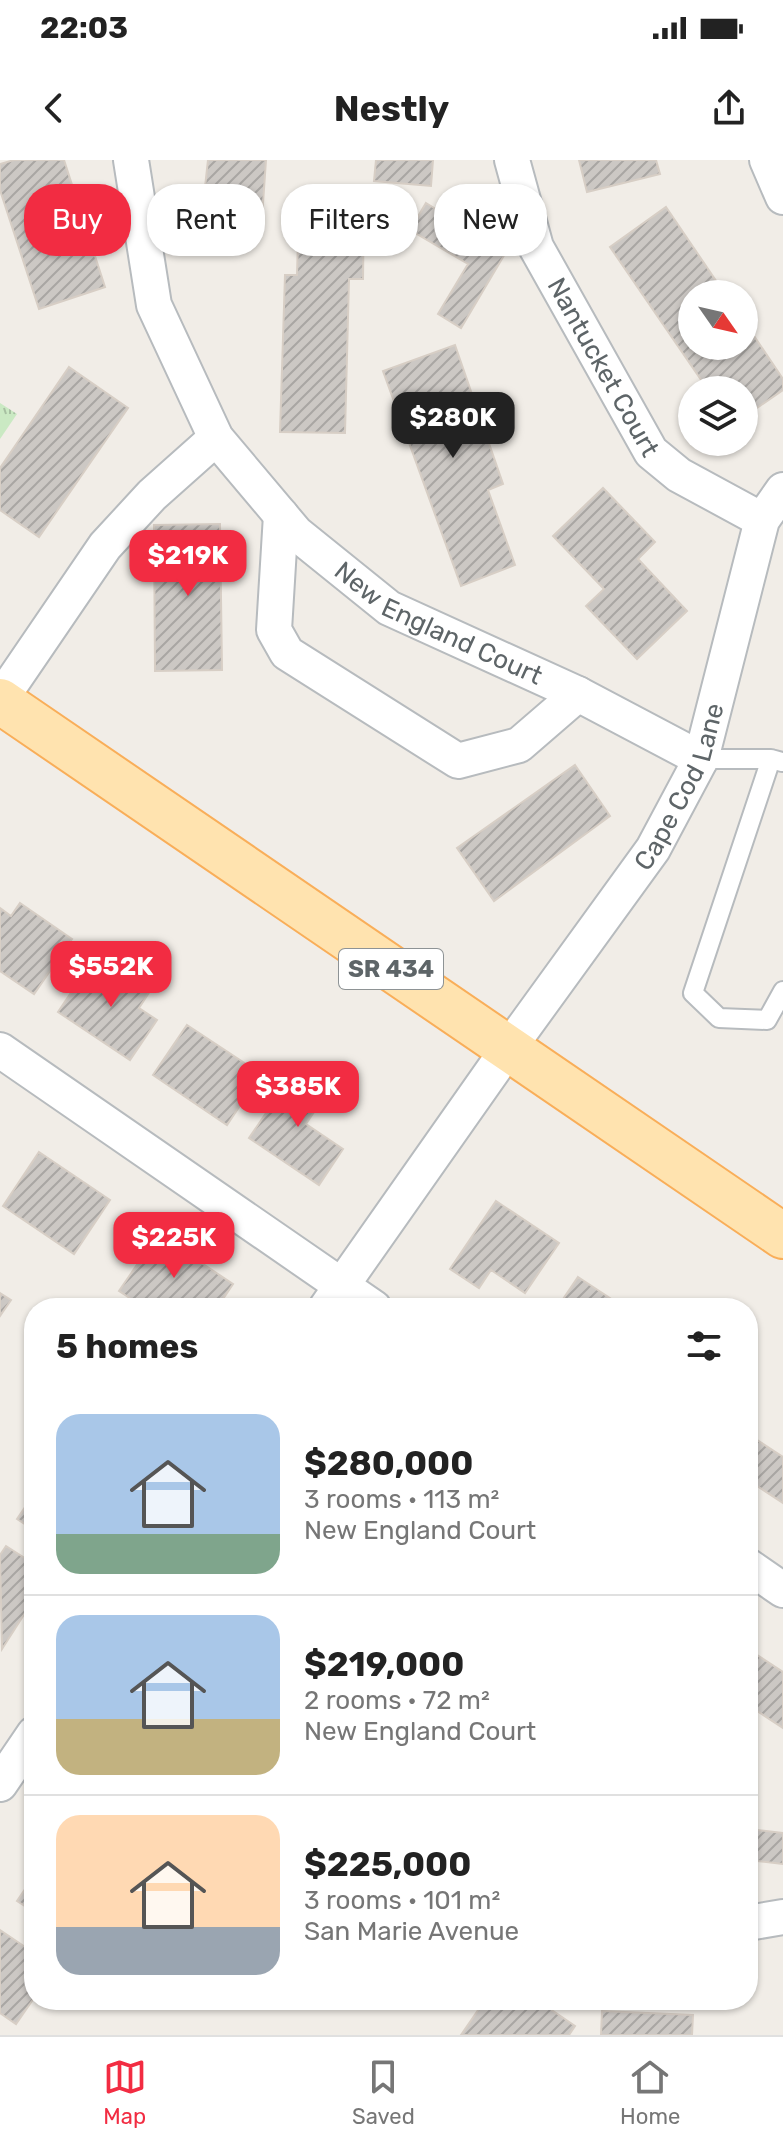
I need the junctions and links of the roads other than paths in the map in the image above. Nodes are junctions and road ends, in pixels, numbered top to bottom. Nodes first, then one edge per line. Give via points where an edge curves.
1 (131, 160) edge
2 (512, 160) edge
3 (767, 160) edge
4 (783, 197) edge
5 (216, 438) junction
6 (783, 490) edge
7 (281, 515) junction
8 (762, 520) junction
9 (578, 694) junction
10 (0, 700) edge
11 (701, 759) junction
12 (777, 760) edge
13 (783, 991) edge
14 (508, 1049) junction
15 (5, 1064) edge
16 (783, 1236) edge
17 (334, 1297) edge
18 (758, 1573) edge
19 (783, 1590) edge
20 (24, 1749) edge
21 (0, 1784) edge
22 (783, 1917) edge
23 (758, 1921) edge

1 - 5 street, New England Court via 154,305
2 - 8 street, Nantucket Court via 536,247 651,452 679,475
3 - 4 street
5 - 7 street, New England Court
5 - 10 street via 105,546
6 - 8 street, Cape Cod Lane
7 - 9 street, New England Court via 389,608
7 - 9 street via 274,630 287,653 458,761 519,745
8 - 11 street, Cape Cod Lane
9 - 11 street, New England Court
10 - 14 main road, SR 434
11 - 12 lane
11 - 14 street, Cape Cod Lane via 653,849
12 - 13 lane via 693,993 719,1018 767,1020
14 - 16 main road, SR 434
14 - 17 street, Cape Cod Lane
15 - 17 street
18 - 19 street
20 - 21 street
22 - 23 street

